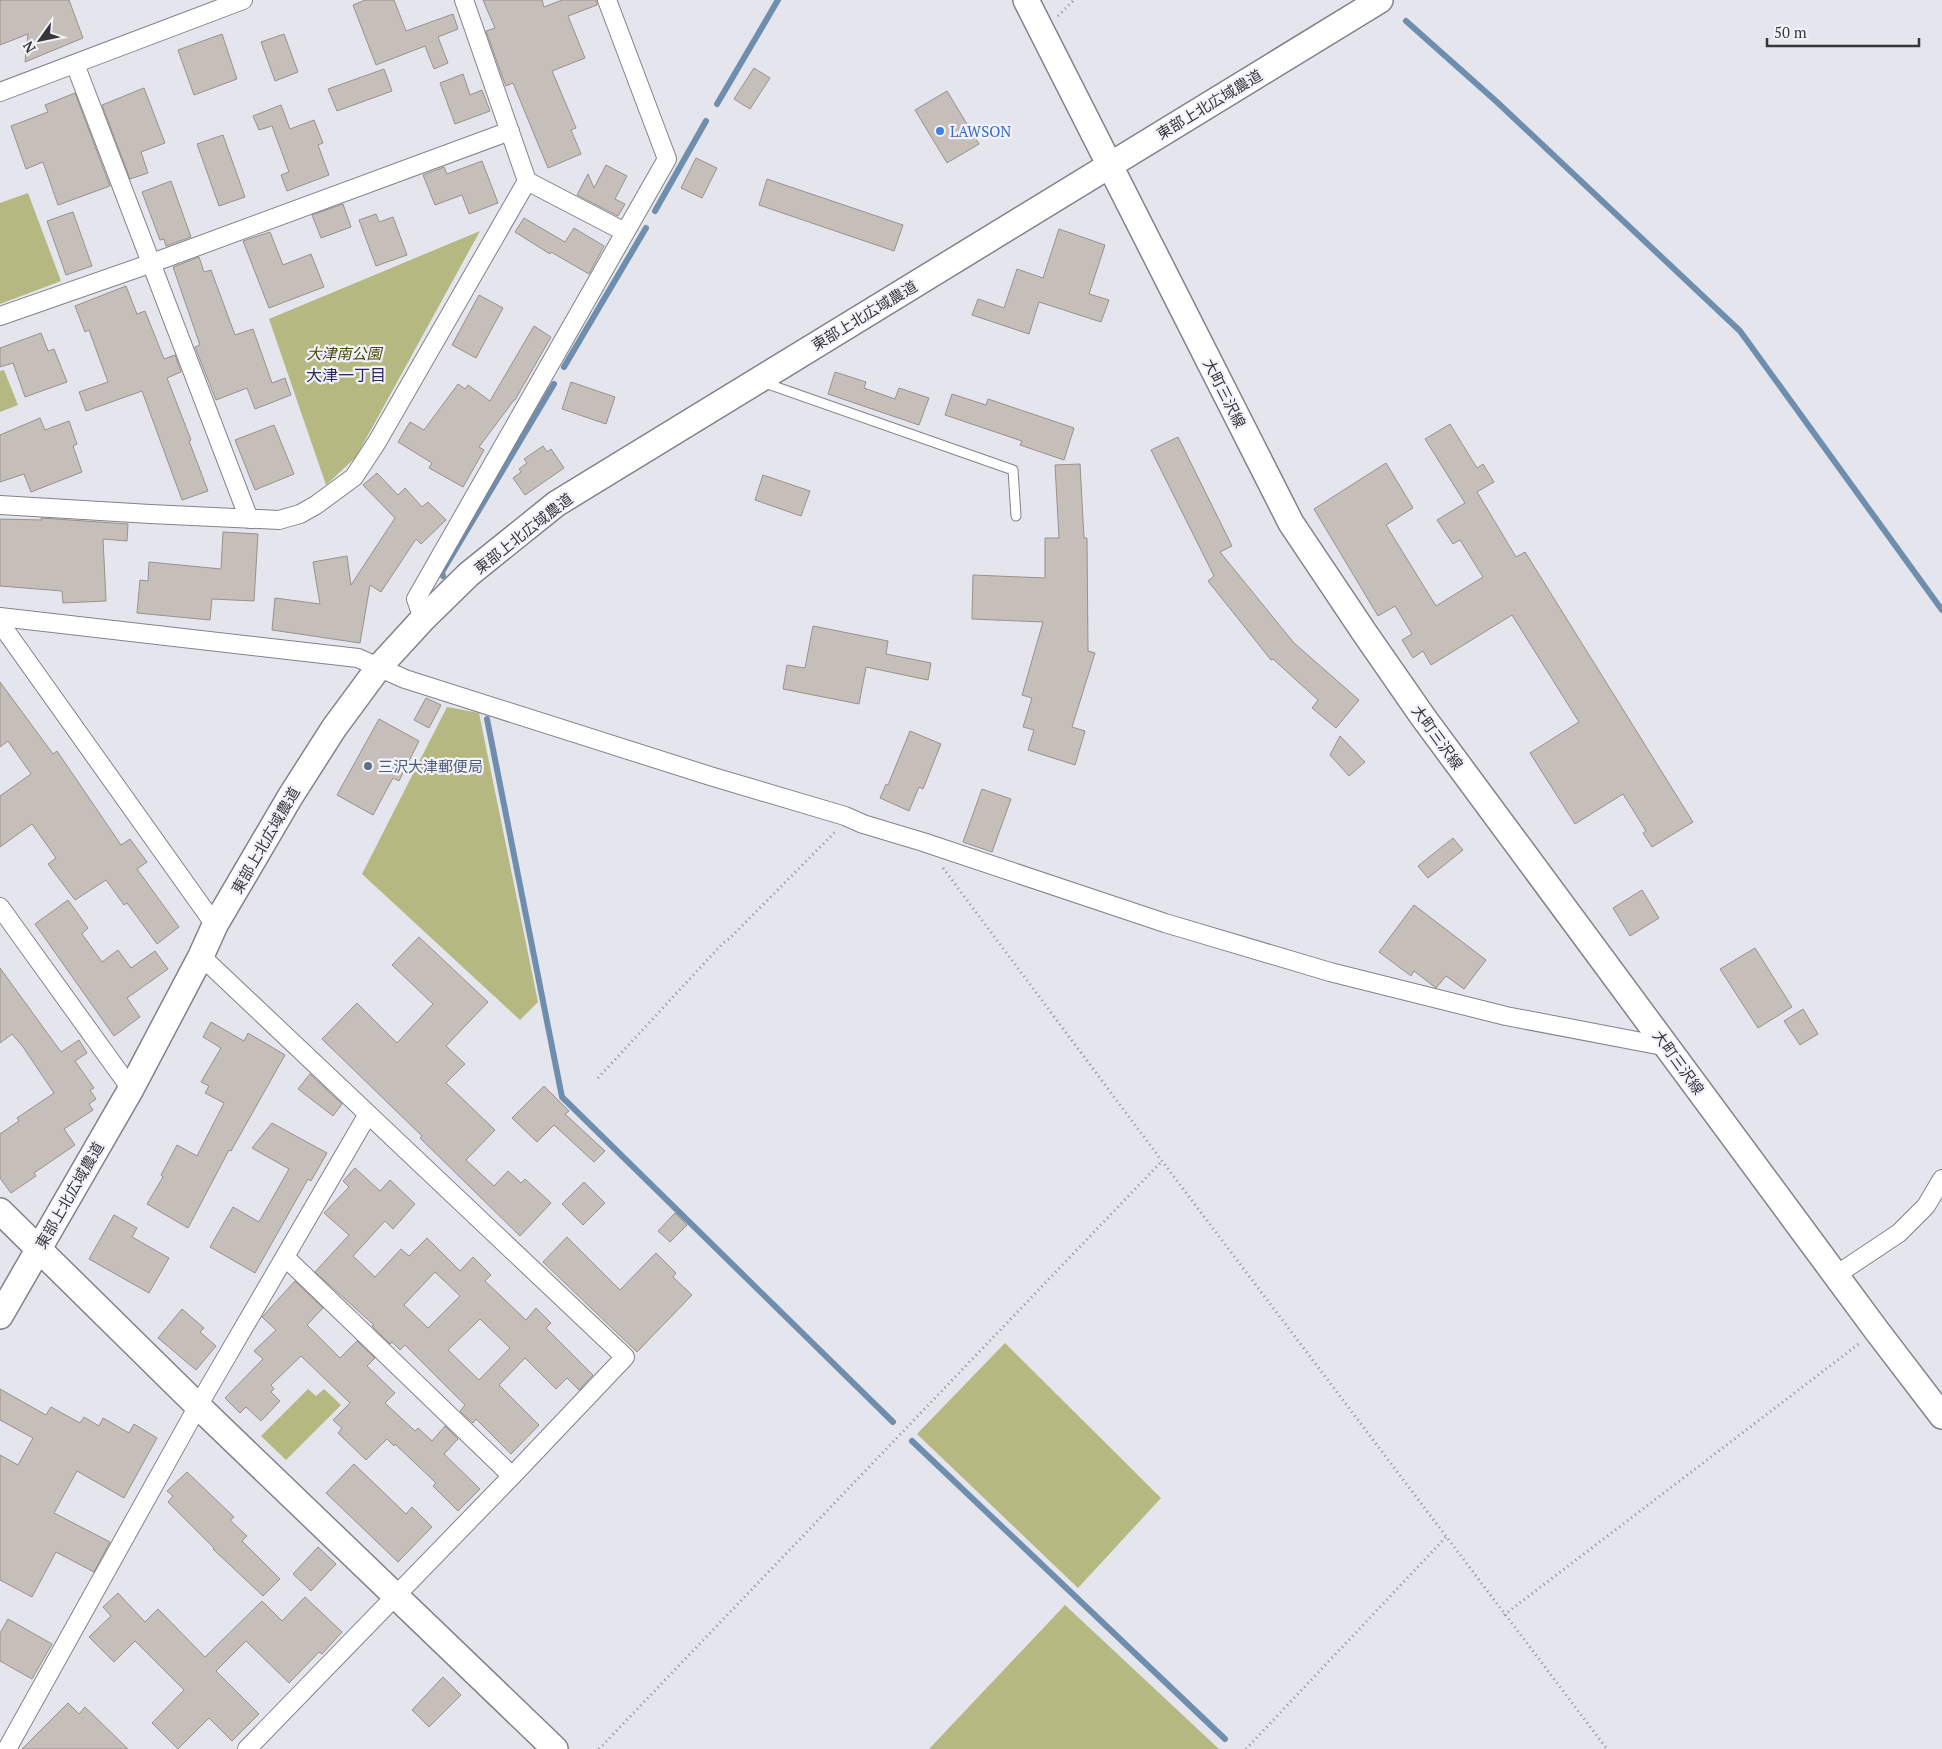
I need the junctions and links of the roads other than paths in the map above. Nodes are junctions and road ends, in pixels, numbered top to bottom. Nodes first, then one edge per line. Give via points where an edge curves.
1 (243, 0) edge
2 (464, 0) edge
3 (607, 0) edge
4 (1026, 0) edge
5 (1380, 0) edge
6 (75, 64) junction
7 (0, 92) edge
8 (510, 131) junction
9 (1110, 164) junction
10 (526, 181) junction
11 (625, 232) junction
12 (152, 263) junction
13 (0, 316) edge
14 (756, 380) junction
15 (0, 505) edge
16 (1016, 516) dead end
17 (249, 519) junction
18 (0, 617) edge
19 (423, 619) junction
20 (0, 623) edge
21 (379, 667) junction
22 (0, 907) edge
23 (215, 926) junction
24 (201, 956) junction
25 (1668, 1047) junction
26 (131, 1089) junction
27 (368, 1114) junction
28 (1942, 1179) edge
29 (0, 1211) edge
30 (38, 1249) junction
31 (285, 1257) junction
32 (1836, 1275) junction
33 (0, 1316) edge
34 (198, 1406) junction
35 (1942, 1416) edge
36 (512, 1476) junction
37 (396, 1596) junction
38 (7, 1749) edge
39 (246, 1749) edge
40 (555, 1749) edge

1 - 6 street
2 - 8 street
3 - 11 street via 667,159
4 - 9 street, 大町三沢線
5 - 9 street, 東部上北広域農道
6 - 7 street
6 - 12 street
8 - 10 street
8 - 12 street
9 - 14 street, 東部上北広域農道
9 - 25 street, 大町三沢線 via 1291,523 1423,717
10 - 11 street
10 - 17 street via 354,477 300,514 279,520
11 - 19 street via 416,599
12 - 13 street
12 - 17 street
14 - 16 lane via 1013,470
14 - 19 street, 東部上北広域農道 via 556,504 469,574
15 - 17 street
18 - 21 street via 358,658
19 - 21 street, 東部上北広域農道
20 - 23 street
21 - 23 street, 東部上北広域農道 via 329,735
21 - 25 street via 700,773 845,816 1165,922 1330,972 1506,1016
22 - 26 street
23 - 24 street, 東部上北広域農道
24 - 26 street, 東部上北広域農道
24 - 27 street
25 - 32 street, 大町三沢線
26 - 30 street, 東部上北広域農道
27 - 31 street
27 - 36 street via 625,1357
28 - 32 street via 1926,1206 1899,1233
29 - 30 street
30 - 33 street, 東部上北広域農道
30 - 34 street
31 - 34 street
31 - 36 street
32 - 35 street, 大町三沢線
34 - 37 street
34 - 38 street
36 - 37 street
37 - 39 street
37 - 40 street

